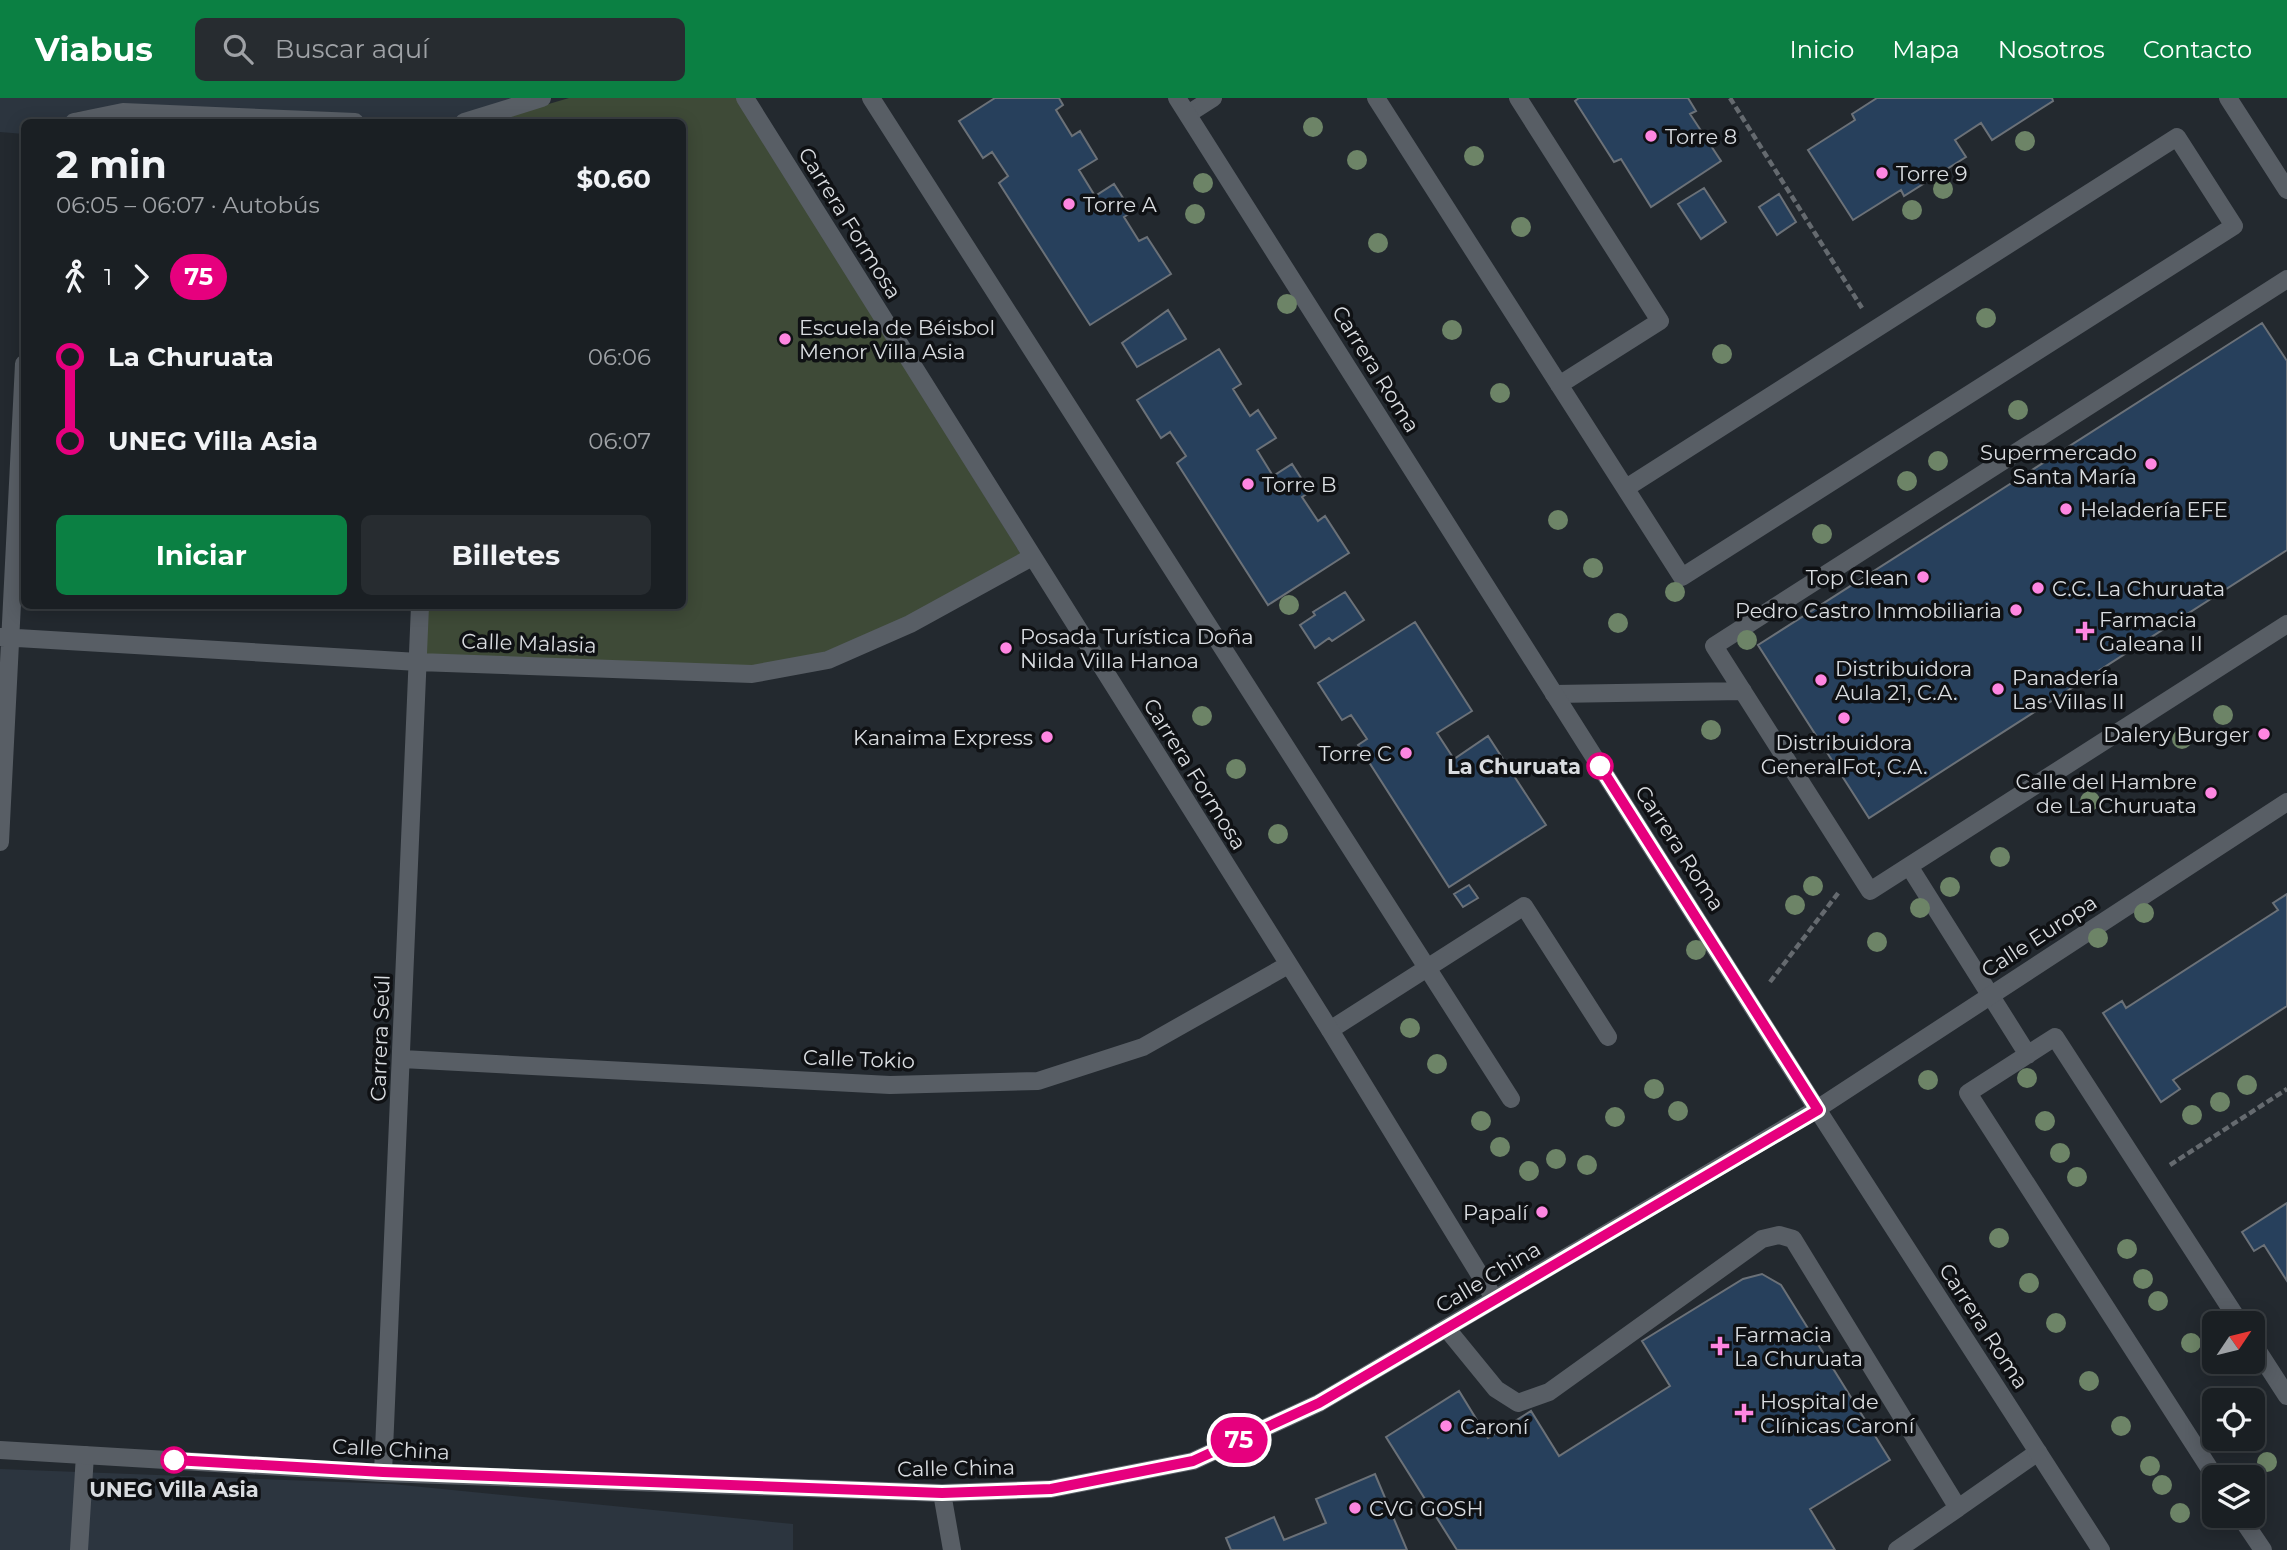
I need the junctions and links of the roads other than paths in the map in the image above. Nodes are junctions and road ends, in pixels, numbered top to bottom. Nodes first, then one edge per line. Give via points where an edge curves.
1 (541, 98) edge
2 (745, 98) edge
3 (871, 98) edge
4 (1177, 98) edge
5 (1213, 98) edge
6 (1376, 98) edge
7 (1518, 98) edge
8 (2228, 98) edge
9 (1188, 114) junction
10 (89, 119) edge
11 (285, 119) edge
12 (474, 119) edge
13 (2287, 190) edge
14 (2287, 280) edge
15 (1559, 385) junction
16 (21, 407) edge
17 (1626, 488) junction
18 (1032, 557) junction
19 (421, 609) edge
20 (2287, 624) edge
21 (5, 637) edge
22 (418, 662) junction
23 (1743, 691) junction
24 (1554, 694) junction
25 (2287, 802) edge
26 (0, 842) edge
27 (1909, 866) junction
28 (1288, 965) junction
29 (1427, 968) junction
30 (1989, 995) junction
31 (1330, 1030) junction
32 (1608, 1037) dead end
33 (2028, 1055) junction
34 (402, 1059) junction
35 (1511, 1099) dead end
36 (1818, 1110) junction
37 (1494, 1298) junction
38 (2232, 1311) edge
39 (1447, 1329) junction
40 (2265, 1362) edge
41 (2287, 1396) edge
42 (0, 1450) edge
43 (2038, 1452) junction
44 (85, 1455) junction
45 (2208, 1465) edge
46 (383, 1472) junction
47 (942, 1493) junction
48 (1958, 1508) junction
49 (2248, 1528) edge
50 (79, 1550) edge
51 (952, 1550) edge
52 (1897, 1550) edge
53 (2101, 1550) edge
54 (2263, 1550) edge

1 - 12 street
2 - 18 street, Carrera Formosa
3 - 29 street
4 - 9 street, Carrera Roma
5 - 9 street
6 - 15 street
7 - 15 street via 1660,321
8 - 13 street
9 - 24 street, Carrera Roma
10 - 11 street via 123,112
14 - 23 street via 1714,646
15 - 17 street
16 - 21 street
17 - 17 street via 2177,137 2234,226 1682,577
18 - 22 street, Calle Malasia via 910,624 828,660 752,674
18 - 28 street, Carrera Formosa
19 - 22 street, Carrera Seúl
20 - 27 street
21 - 22 street, Calle Malasia
21 - 26 street
22 - 34 street, Carrera Seúl
23 - 24 street
23 - 27 street via 1871,891
24 - 36 street, Carrera Roma
25 - 30 street, Calle Europa
27 - 30 street
28 - 31 street, Carrera Formosa
28 - 34 street, Calle Tokio via 1143,1047 1038,1081 890,1085
29 - 31 street
29 - 32 street via 1524,906
29 - 35 street
30 - 33 street
30 - 36 street, Calle Europa
31 - 37 street, Carrera Formosa
33 - 38 street via 2055,1037
33 - 45 street via 1968,1093
34 - 46 street, Carrera Seúl
36 - 37 street, Calle China
36 - 43 street, Carrera Roma
37 - 39 street, Calle China
39 - 47 street, Calle China via 1319,1403 1193,1461 1051,1489
39 - 48 street via 1496,1389 1518,1403 1549,1392 1762,1239 1779,1235 1793,1239
40 - 41 street
42 - 44 street, Calle China
43 - 48 street
43 - 53 street, Carrera Roma
44 - 46 street, Calle China
44 - 50 street
46 - 47 street, Calle China
47 - 51 street
48 - 52 street
49 - 54 street

